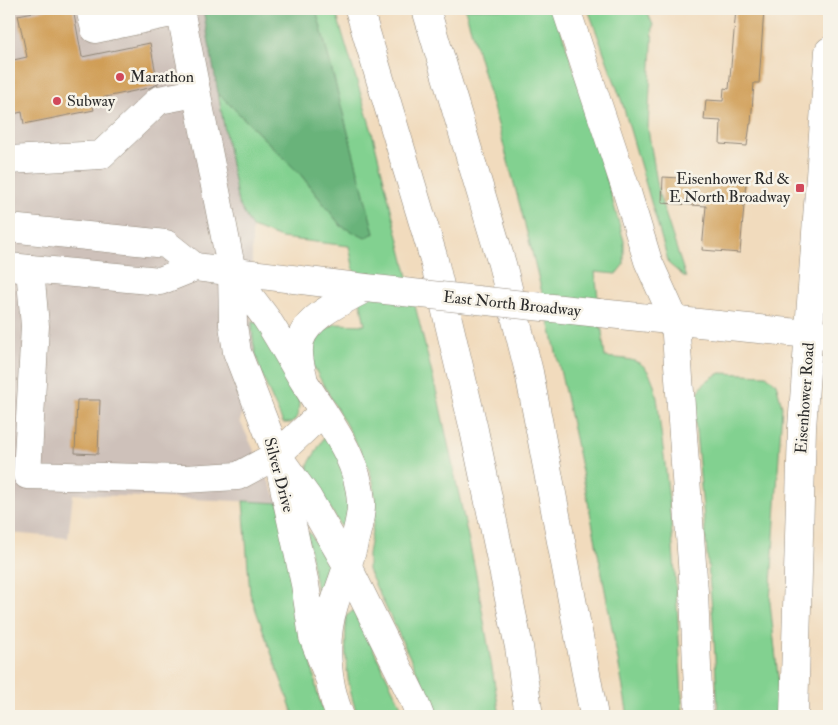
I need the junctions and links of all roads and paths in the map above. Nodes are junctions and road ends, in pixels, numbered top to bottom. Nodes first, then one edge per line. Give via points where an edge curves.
1 (90, 9) edge
2 (360, 9) edge
3 (426, 9) edge
4 (566, 9) edge
5 (181, 10) edge
6 (829, 51) edge
7 (196, 92) junction
8 (9, 160) edge
9 (9, 228) edge
10 (19, 268) edge
11 (195, 268) junction
12 (232, 272) junction
13 (366, 288) junction
14 (675, 322) junction
15 (819, 335) edge
16 (306, 385) junction
17 (323, 412) junction
18 (277, 455) junction
19 (348, 568) junction
20 (329, 678) junction
21 (340, 716) edge
22 (420, 716) edge
23 (529, 716) edge
24 (594, 716) edge
25 (699, 716) edge
26 (794, 716) edge

1 - 5 main road via 95,29
2 - 23 main road via 434,256 519,647
3 - 24 main road via 502,264 529,372
4 - 14 main road via 648,261
5 - 7 main road, Silver Drive
6 - 15 main road, Eisenhower Road
7 - 8 main road via 160,100 101,155
7 - 12 main road, Silver Drive
9 - 11 main road via 166,244
10 - 11 main road, East North Broadway via 160,281
10 - 18 main road via 35,326 27,475 184,479 238,476
11 - 12 main road, East North Broadway
12 - 13 main road, East North Broadway
12 - 16 main road, Silver Drive via 266,319
12 - 18 main road, Silver Drive via 237,352
13 - 14 main road, East North Broadway, bridge
13 - 16 main road, Silver Drive via 313,320 300,340 299,359
14 - 15 main road, East North Broadway
14 - 25 main road via 694,592
15 - 26 main road, Eisenhower Road via 802,428
16 - 17 main road, Silver Drive
17 - 18 main road
17 - 19 main road, Silver Drive via 350,456 358,483 359,521
18 - 19 main road via 308,498
18 - 20 main road, Silver Drive via 313,637
19 - 20 main road, Silver Drive via 334,606 328,636
19 - 22 main road
20 - 21 main road, Silver Drive

